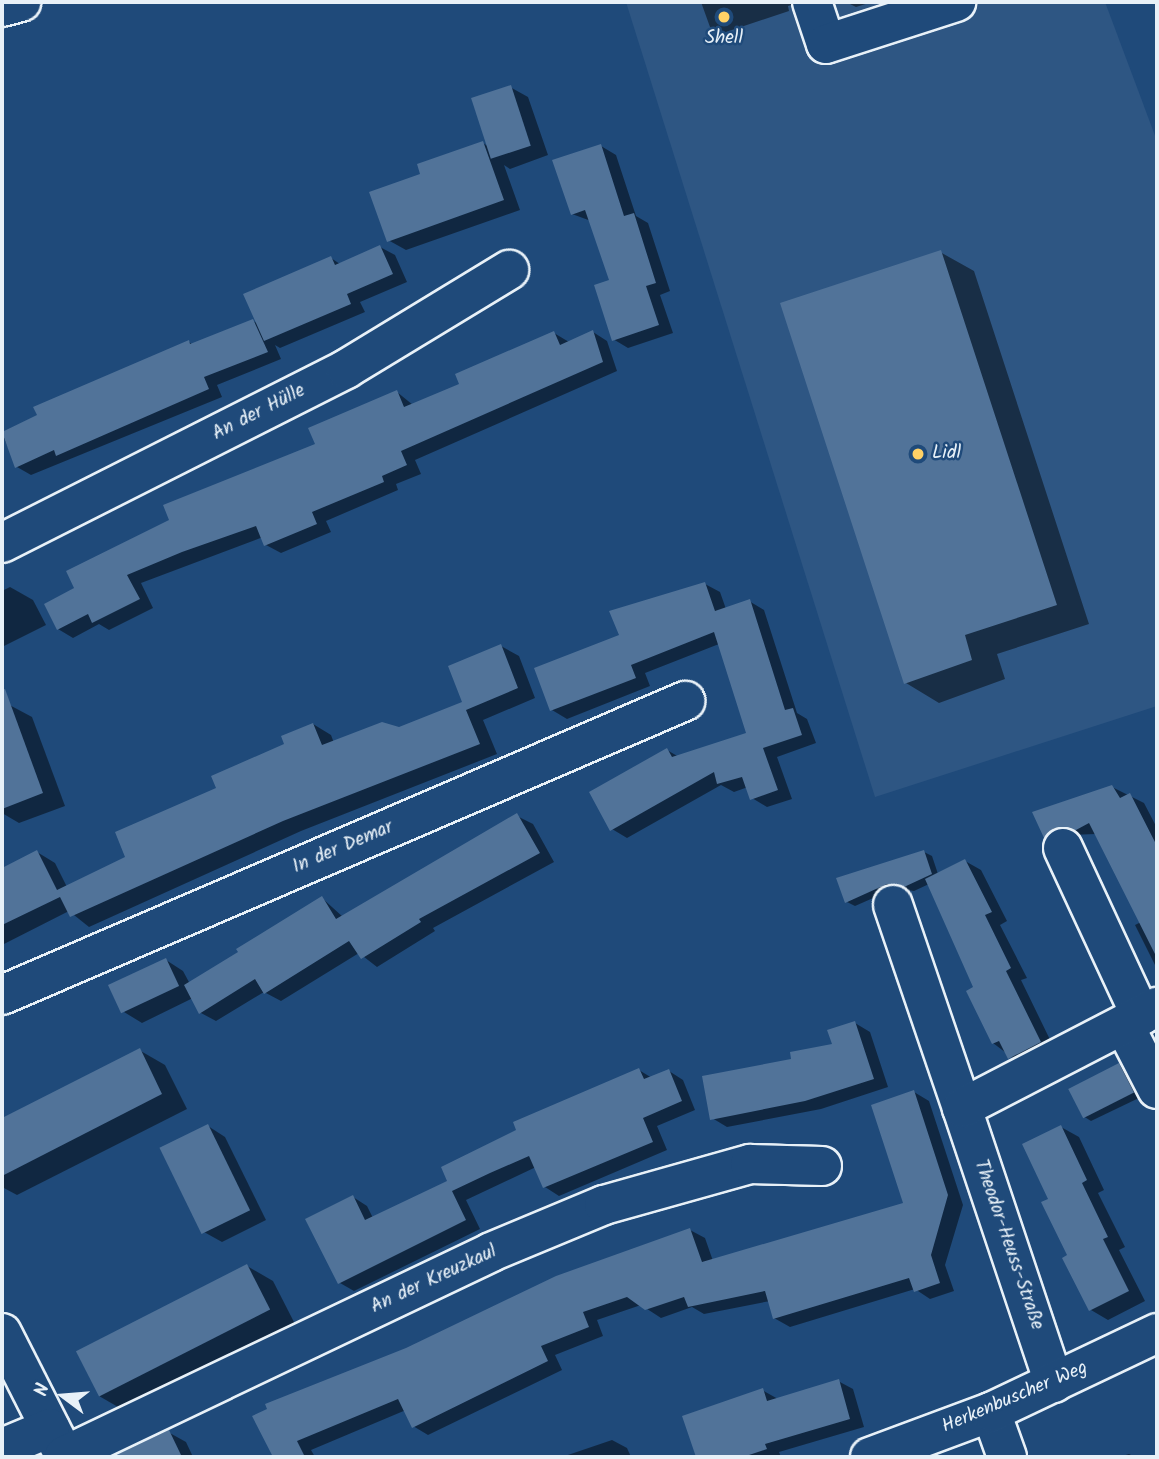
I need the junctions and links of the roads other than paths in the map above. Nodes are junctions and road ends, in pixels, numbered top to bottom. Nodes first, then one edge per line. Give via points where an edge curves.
1 (21, 2) edge
2 (813, 2) edge
3 (956, 2) edge
4 (2, 7) edge
5 (509, 270) dead end
6 (2, 543) edge
7 (685, 701) dead end
8 (1063, 848) dead end
9 (893, 905) dead end
10 (2, 995) edge
11 (1141, 1016) edge
12 (1157, 1089) edge
13 (962, 1108) junction
14 (822, 1166) dead end
15 (2, 1333) edge
16 (1157, 1333) edge
17 (1054, 1382) junction
18 (991, 1412) junction
19 (60, 1447) edge
20 (2, 1448) edge
21 (870, 1457) edge
22 (1007, 1457) edge

1 - 4 street
2 - 3 street via 826,44
5 - 6 street, An der Hülle via 346,369
7 - 10 street, In der Demar
8 - 11 street
9 - 13 street, Theodor-Heuss-Straße
11 - 12 street
11 - 13 street
13 - 17 street, Theodor-Heuss-Straße
14 - 19 street, An der Kreuzkaul via 750,1164 710,1172 576,1216
15 - 19 street
16 - 17 street, Herkenbuscher Weg
17 - 18 street, Herkenbuscher Weg
18 - 21 street, Herkenbuscher Weg
18 - 22 street
19 - 20 street

